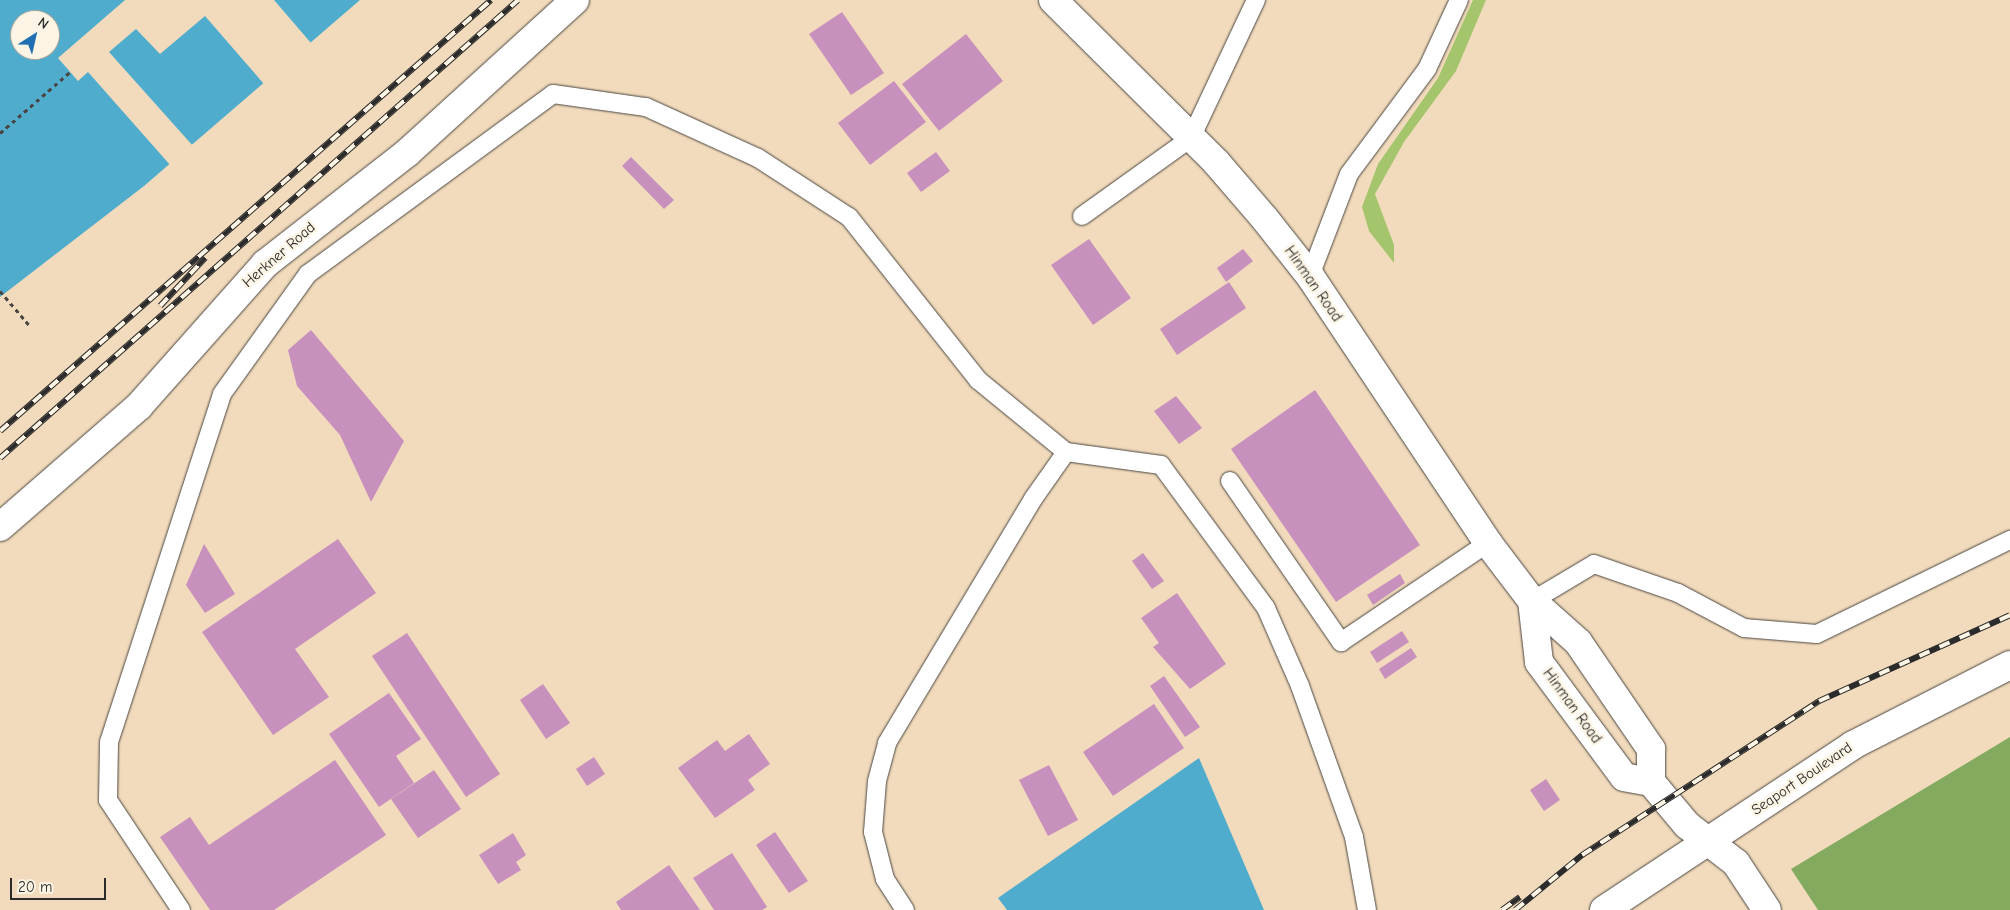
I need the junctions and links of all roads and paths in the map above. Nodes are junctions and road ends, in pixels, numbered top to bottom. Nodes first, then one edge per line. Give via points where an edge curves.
1 (575, 0) edge
2 (1053, 0) edge
3 (1256, 0) edge
4 (1459, 0) edge
5 (70, 72) dead end
6 (0, 133) edge
7 (1191, 138) junction
8 (1082, 216) dead end
9 (1310, 276) junction
10 (0, 292) edge
11 (30, 326) dead end
12 (1066, 452) junction
13 (1230, 481) dead end
14 (0, 527) edge
15 (2010, 540) edge
16 (1488, 543) junction
17 (1532, 600) junction
18 (2010, 665) edge
19 (1651, 782) junction
20 (1712, 840) junction
21 (181, 910) edge
22 (905, 910) edge
23 (1367, 910) edge
24 (1604, 910) edge
25 (1767, 910) edge

1 - 14 street, Herkner Road via 408,153 265,264 139,406
2 - 7 street, Hinman Road
3 - 7 lane
4 - 9 lane via 1428,70 1349,174
5 - 6 path
7 - 8 lane
7 - 9 street, Hinman Road via 1265,219
9 - 16 street, Hinman Road
10 - 11 path
12 - 21 lane via 978,380 849,217 758,158 646,107 554,94 308,274 222,394 109,742 108,800
12 - 22 lane via 1032,499 887,743 877,781 873,832 885,879
12 - 23 lane via 1161,465 1266,608 1300,686 1354,837
13 - 16 lane via 1341,642
15 - 17 lane via 1817,634 1744,628 1678,593 1594,564
16 - 17 street, Hinman Road
17 - 19 street, Hinman Road via 1578,642 1651,749
17 - 19 street, Hinman Road via 1539,662 1624,777
18 - 20 street, Seaport Boulevard via 1853,745
19 - 20 street via 1687,825
20 - 24 street, Seaport Boulevard
20 - 25 street via 1736,863

